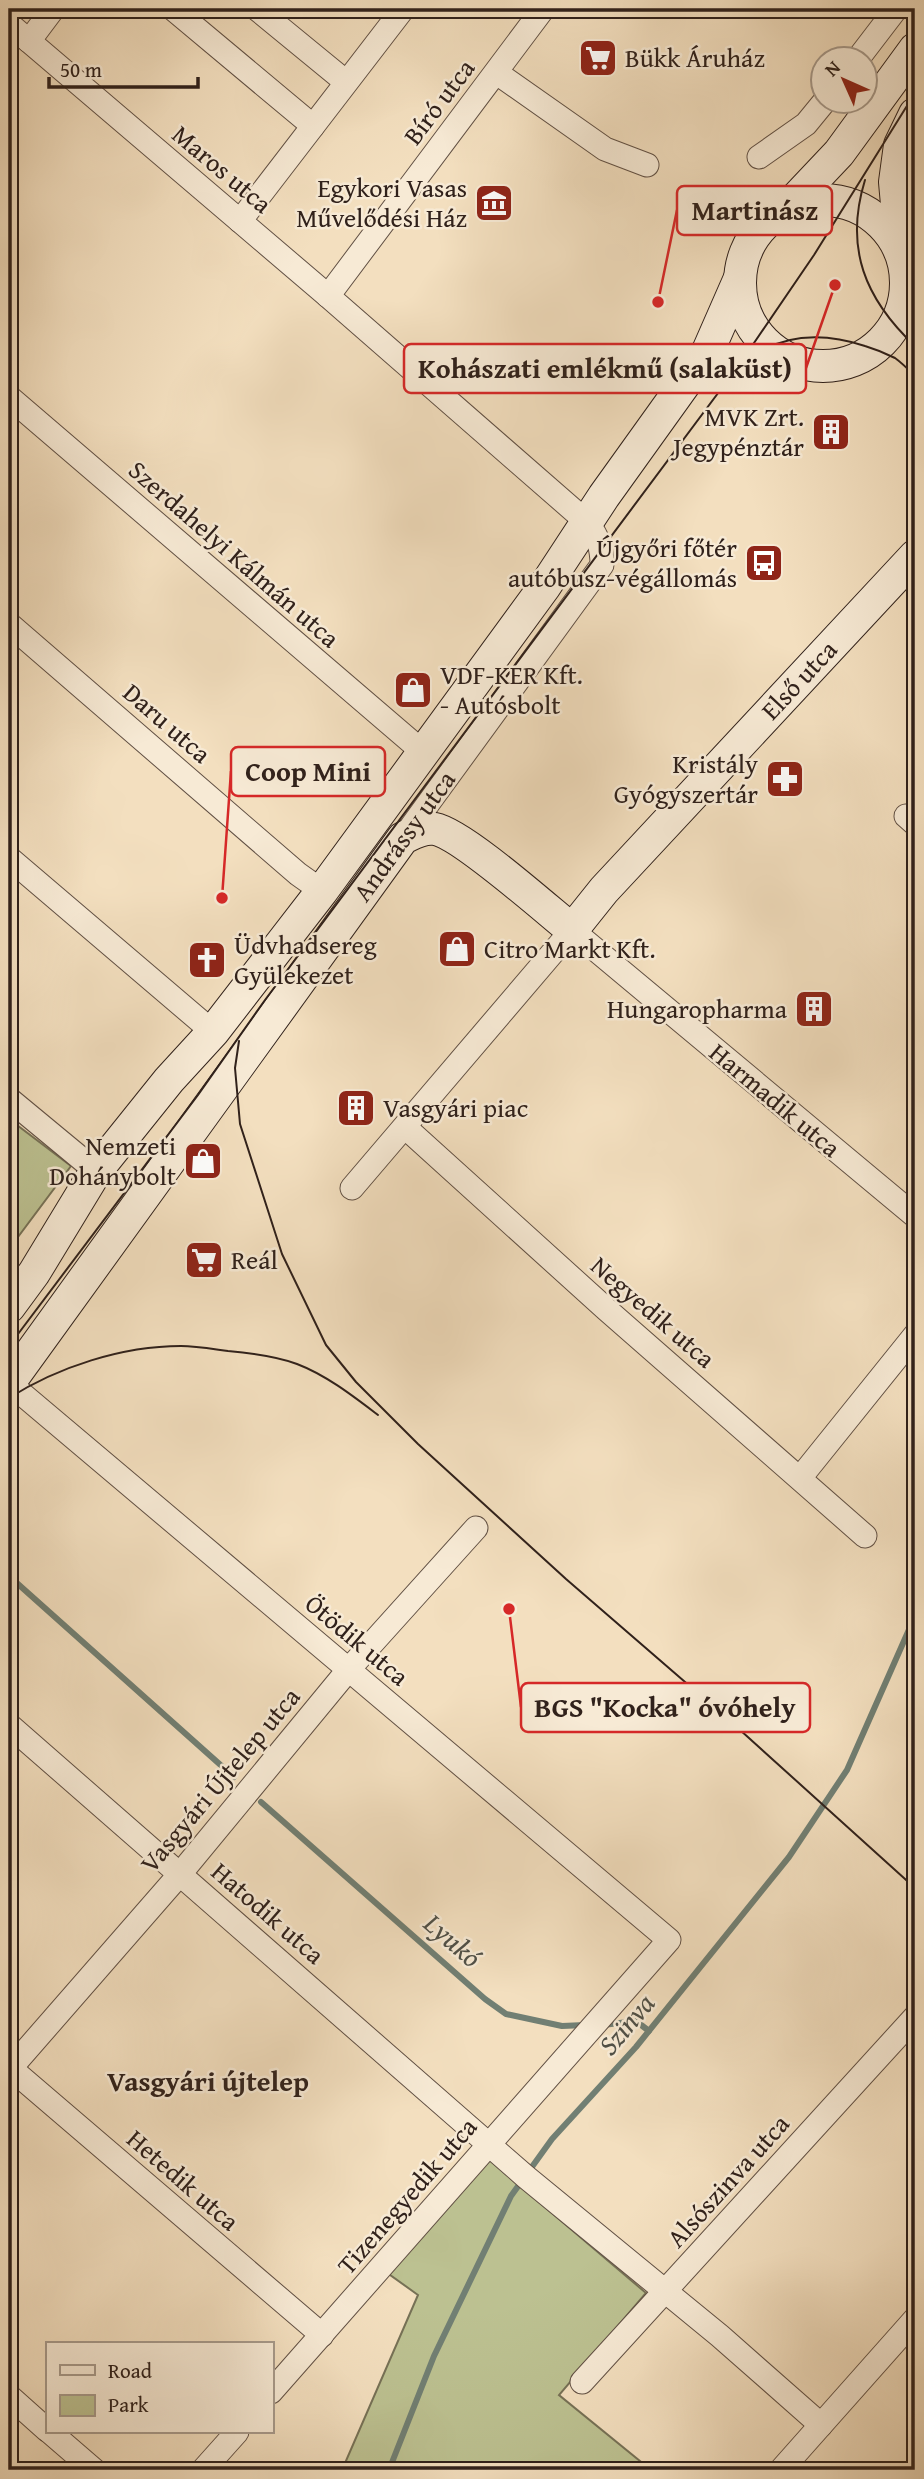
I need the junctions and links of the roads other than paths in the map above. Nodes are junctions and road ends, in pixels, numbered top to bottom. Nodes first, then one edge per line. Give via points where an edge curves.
1 (53, 9) edge
2 (173, 9) edge
3 (257, 9) edge
4 (403, 9) edge
5 (543, 9) edge
6 (895, 9) edge
7 (9, 24) edge
8 (29, 41) junction
9 (867, 46) edge
10 (915, 50) edge
11 (497, 73) junction
12 (346, 82) junction
13 (915, 114) edge
14 (813, 116) edge
15 (313, 126) junction
16 (759, 157) dead end
17 (647, 165) dead end
18 (786, 208) junction
19 (240, 221) junction
20 (909, 265) edge
21 (740, 278) junction
22 (328, 296) junction
23 (915, 333) edge
24 (863, 356) junction
25 (9, 397) edge
26 (588, 523) junction
27 (915, 556) edge
28 (9, 624) edge
29 (415, 765) junction
30 (420, 828) junction
31 (9, 858) edge
32 (322, 891) junction
33 (572, 930) junction
34 (214, 1032) junction
35 (9, 1099) edge
36 (405, 1128) junction
37 (96, 1171) junction
38 (352, 1188) dead end
39 (915, 1216) edge
40 (9, 1307) edge
41 (915, 1335) edge
42 (9, 1383) edge
43 (800, 1478) junction
44 (476, 1528) dead end
45 (865, 1535) dead end
46 (349, 1669) junction
47 (9, 1725) edge
48 (180, 1874) junction
49 (603, 2016) joint
50 (915, 2017) edge
51 (9, 2068) edge
52 (490, 2144) junction
53 (665, 2290) junction
54 (915, 2319) edge
55 (322, 2335) junction
56 (582, 2382) dead end
57 (273, 2390) edge
58 (9, 2396) edge
59 (821, 2425) junction
60 (46, 2428) edge
61 (52, 2434) edge
62 (235, 2434) edge
63 (94, 2470) edge
64 (203, 2470) edge
65 (781, 2470) edge

1 - 8 street
2 - 15 street
3 - 12 street
4 - 12 street
5 - 11 street, Bíró utca
6 - 9 street
7 - 8 street, Maros utca
8 - 19 street, Maros utca
10 - 18 street via 839,153
11 - 17 street via 605,149
11 - 22 street, Bíró utca
12 - 15 street
13 - 20 street via 900,145 895,181 897,219
14 - 16 street
15 - 19 street
18 - 20 street via 811,201 858,207 886,228
18 - 21 street via 753,238
19 - 22 street, Maros utca
20 - 24 street via 901,312 885,338
21 - 24 street via 742,302 755,330 780,354 816,366 838,365
21 - 26 street, Andrássy utca via 708,351
22 - 26 street, Maros utca
23 - 24 street
25 - 29 street, Szerdahelyi Kálmán utca
26 - 29 street, Andrássy utca
26 - 30 street, Andrássy utca via 602,547 602,565
27 - 33 street, Első utca
28 - 32 street, Daru utca
29 - 30 street via 407,796
29 - 32 street, Andrássy utca
30 - 33 street, Harmadik utca via 465,845
30 - 42 street, Andrássy utca
31 - 34 street
32 - 34 street, Andrássy utca
33 - 36 street
33 - 39 street, Harmadik utca
34 - 37 street, Andrássy utca
35 - 37 street
36 - 38 street
36 - 43 street, Negyedik utca
37 - 40 street, Andrássy utca
41 - 43 street
42 - 46 street, Ötödik utca
43 - 45 street, Negyedik utca
44 - 46 street, Vasgyári Újtelep utca
46 - 48 street, Vasgyári Újtelep utca
46 - 49 street, Ötödik utca via 669,1940
47 - 48 street, Hatodik utca
48 - 51 street, Vasgyári Újtelep utca
48 - 52 street, Hatodik utca
49 - 52 street, Tizenegyedik utca
50 - 53 street, Alsószinva utca
51 - 55 street, Hetedik utca
52 - 53 street, Hatodik utca
52 - 55 street, Tizenegyedik utca
53 - 56 street, Alsószinva utca
53 - 59 street, Hatodik utca
54 - 59 street
55 - 57 street, Tizenegyedik utca
58 - 60 street
59 - 65 street
61 - 63 street
62 - 64 street

